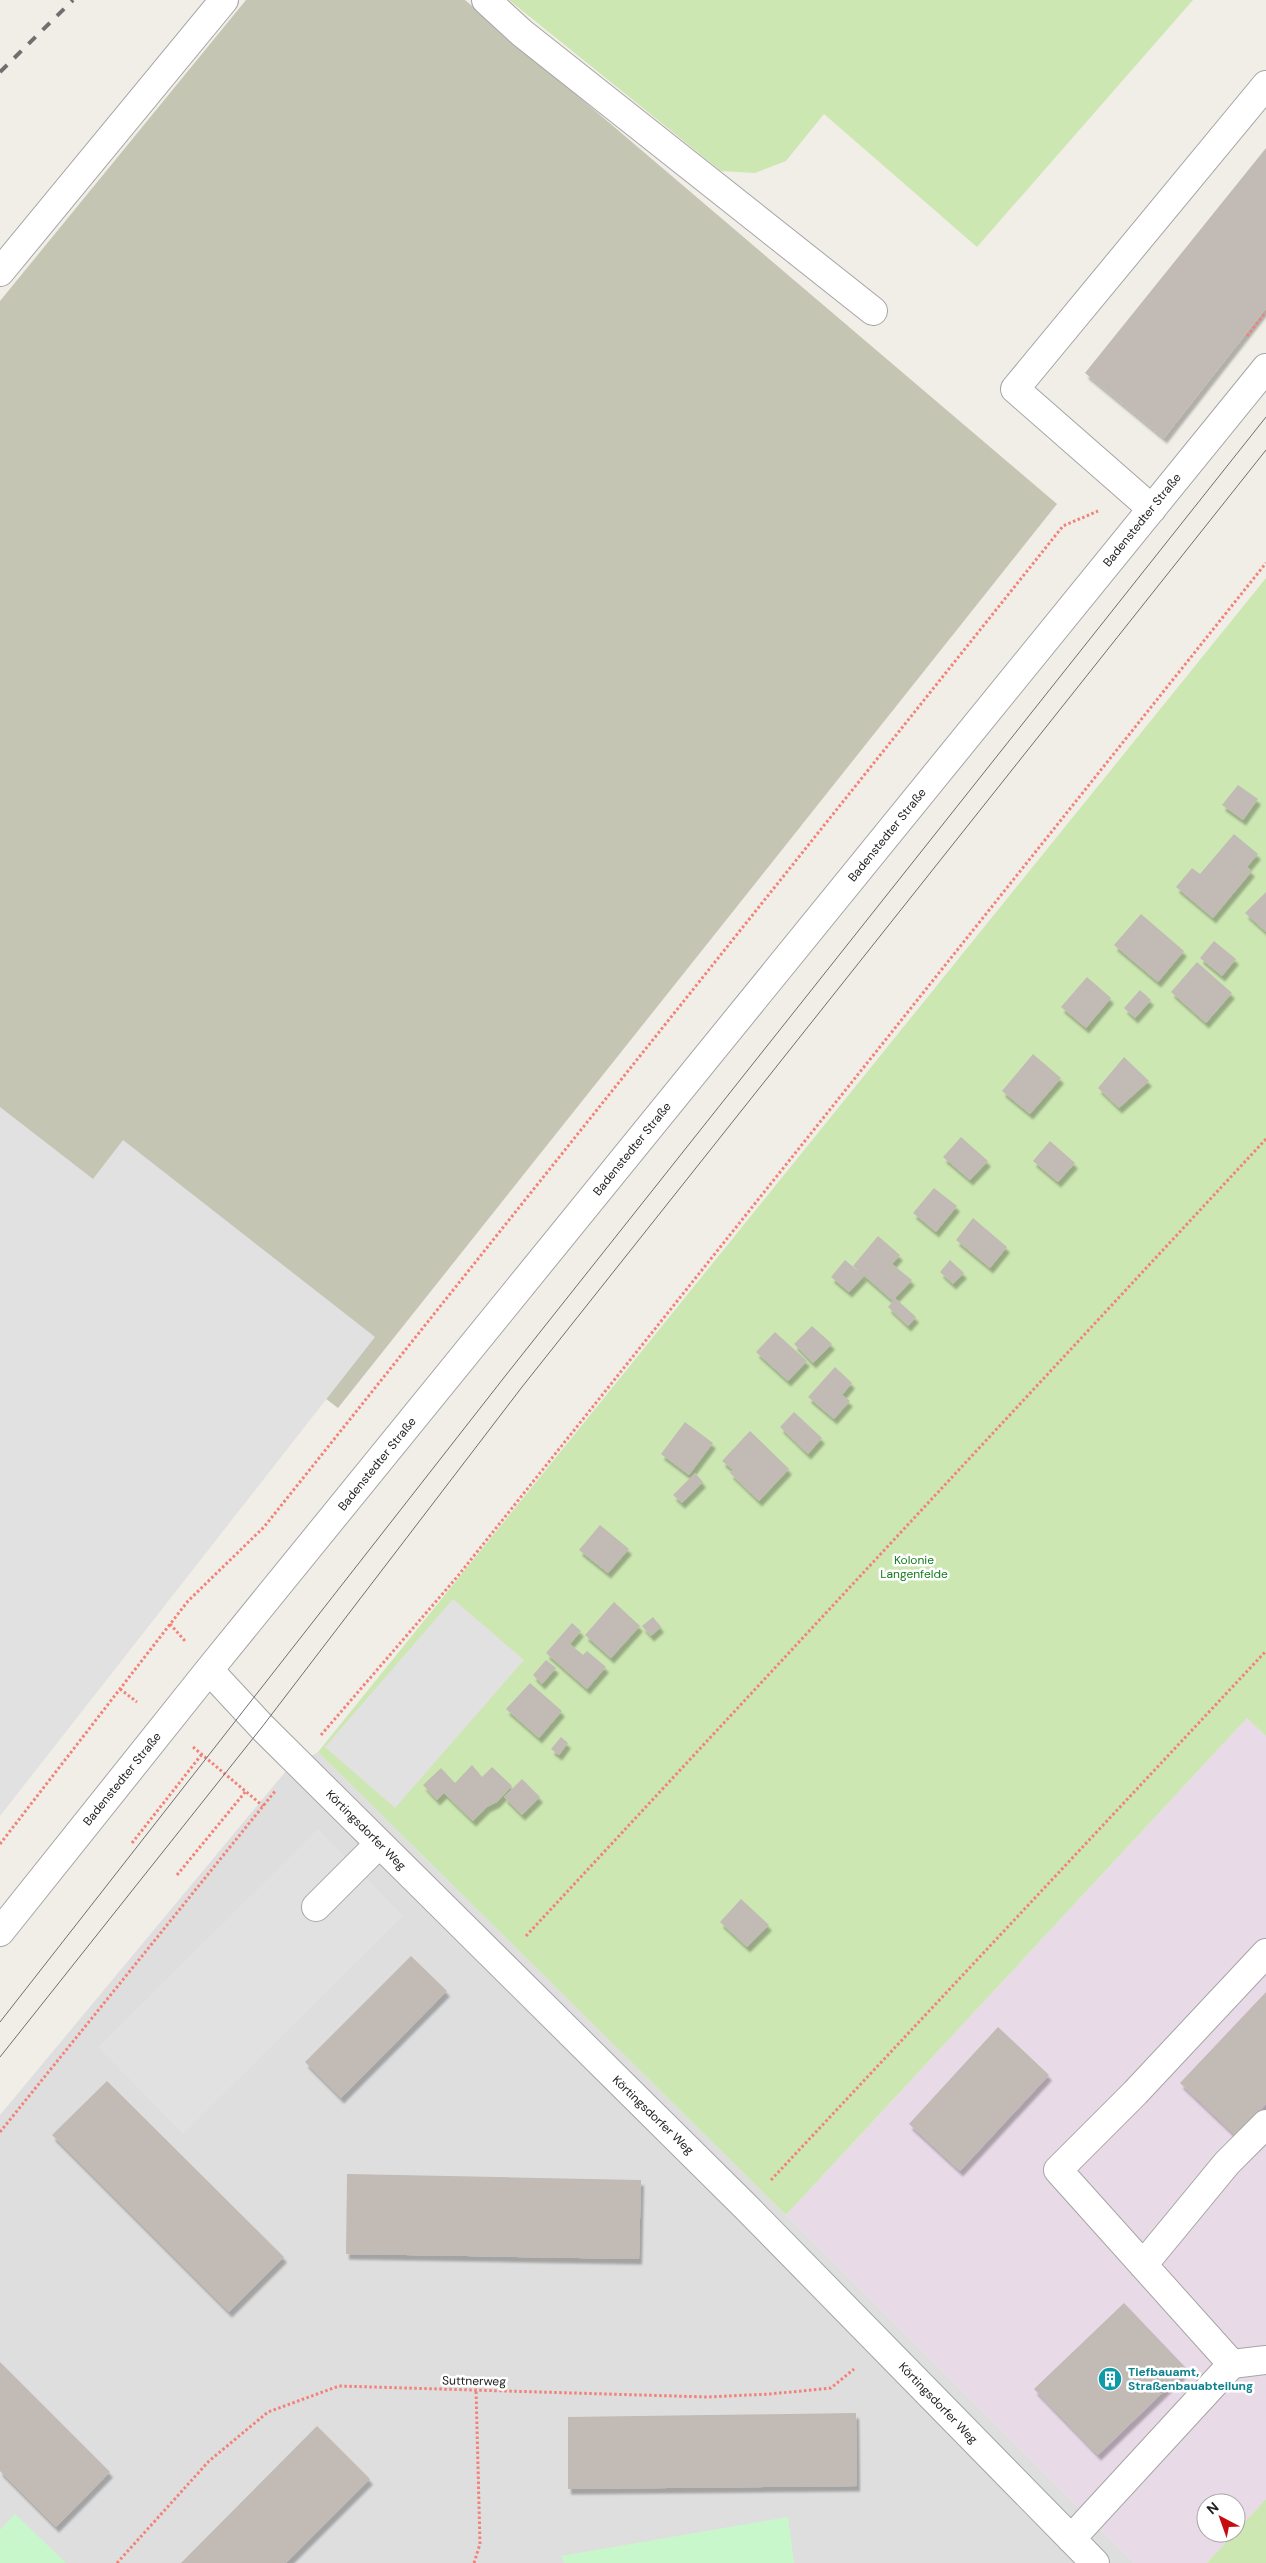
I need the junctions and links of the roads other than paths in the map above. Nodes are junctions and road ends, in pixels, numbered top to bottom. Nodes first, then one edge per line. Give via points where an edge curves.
1 (224, 0) edge
2 (486, 0) edge
3 (1266, 85) edge
4 (0, 272) edge
5 (873, 311) dead end
6 (1266, 368) edge
7 (1152, 509) junction
8 (209, 1670) junction
9 (379, 1844) junction
10 (316, 1907) dead end
11 (0, 1932) edge
12 (1266, 1953) edge
13 (1266, 2124) edge
14 (1143, 2265) junction
15 (1266, 2360) edge
16 (1232, 2364) junction
17 (1070, 2539) junction
18 (1095, 2563) edge

1 - 4 street
2 - 5 street via 522,33
3 - 7 street via 1015,389
6 - 7 street, Badenstedter Straße
7 - 8 street, Badenstedter Straße
8 - 9 street, Körtingsdorfer Weg
8 - 11 street, Badenstedter Straße
9 - 10 street
9 - 17 street, Körtingsdorfer Weg via 746,2207
12 - 14 street via 1058,2170
13 - 14 street via 1227,2163
14 - 16 street
15 - 16 street
16 - 17 street
17 - 18 street, Körtingsdorfer Weg

